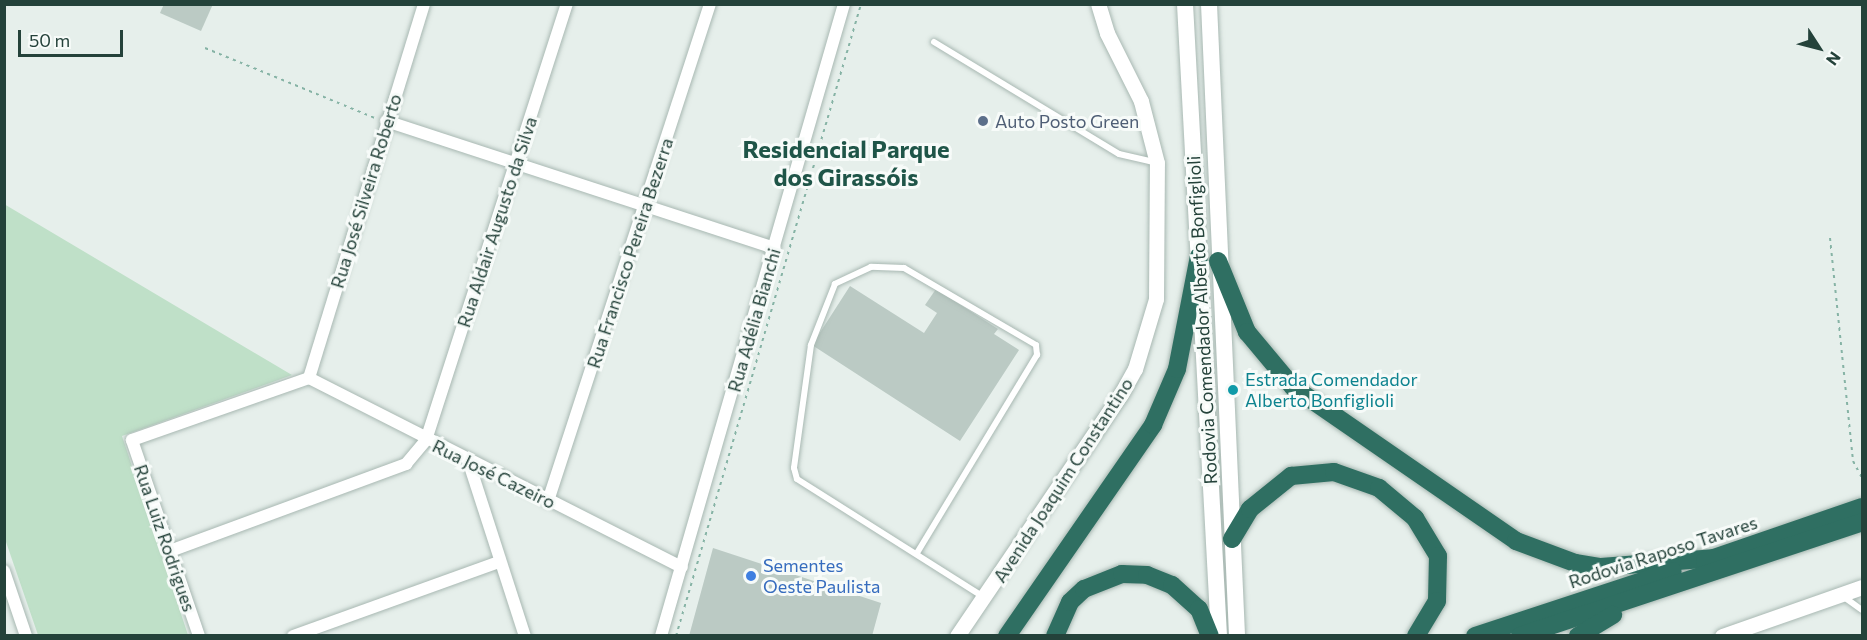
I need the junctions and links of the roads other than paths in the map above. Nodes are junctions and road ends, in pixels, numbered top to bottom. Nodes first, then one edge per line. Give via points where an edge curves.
1 (424, 4) edge
2 (567, 4) edge
3 (710, 4) edge
4 (844, 4) edge
5 (1098, 4) edge
6 (1185, 4) edge
7 (1209, 4) edge
8 (934, 42) dead end
9 (386, 122) junction
10 (1157, 163) junction
11 (515, 164) junction
12 (648, 205) junction
13 (775, 248) junction
14 (1199, 256) junction
15 (1218, 261) junction
16 (309, 378) junction
17 (426, 440) junction
18 (468, 460) junction
19 (548, 501) junction
20 (1863, 507) edge
21 (1863, 522) edge
22 (1232, 539) junction
23 (170, 551) junction
24 (917, 553) junction
25 (1716, 558) junction
26 (499, 562) junction
27 (682, 567) junction
28 (4, 571) edge
29 (1863, 587) edge
30 (1660, 591) junction
31 (1841, 595) junction
32 (985, 597) junction
33 (9, 599) edge
34 (1863, 610) edge
35 (1767, 618) junction
36 (26, 636) edge
37 (199, 636) edge
38 (293, 636) edge
39 (525, 636) edge
40 (661, 636) edge
41 (957, 636) edge
42 (1007, 636) edge
43 (1055, 636) edge
44 (1210, 636) edge
45 (1219, 636) edge
46 (1237, 636) edge
47 (1416, 636) edge
48 (1475, 636) edge
49 (1520, 636) edge
50 (1578, 636) edge
51 (1722, 636) edge
52 (1759, 636) edge

1 - 9 street, Rua José Silveira Roberto
2 - 11 street, Rua Aldair Augusto da Silva
3 - 12 street, Rua Francisco Pereira Bezerra
4 - 13 street, Rua Adélia Bianchi
5 - 10 street, Avenida Joaquim Constantino via 1107,33 1141,101
6 - 14 main road, Rodovia Comendador Alberto Bonfiglioli
7 - 15 main road, Rodovia Comendador Alberto Bonfiglioli
8 - 10 lane via 1119,154
9 - 11 street
9 - 16 street, Rua José Silveira Roberto
10 - 32 street, Avenida Joaquim Constantino via 1156,299 1135,369
11 - 12 street
11 - 17 street, Rua Aldair Augusto da Silva
12 - 13 street
12 - 19 street, Rua Francisco Pereira Bezerra
13 - 27 street, Rua Adélia Bianchi
14 - 42 highway via 1182,351 1153,425
14 - 45 main road, Rodovia Comendador Alberto Bonfiglioli
15 - 22 main road, Rodovia Comendador Alberto Bonfiglioli
15 - 25 highway via 1247,332 1293,387 1516,541 1575,563 1600,567
16 - 17 street, Rua José Cazeiro
16 - 23 street, Rua Luiz Rodrigues via 132,440
17 - 18 street, Rua José Cazeiro
17 - 23 street via 406,464
18 - 19 street, Rua José Cazeiro
18 - 26 street
19 - 27 street, Rua José Cazeiro
20 - 25 highway, Rodovia Raposo Tavares
21 - 30 highway, Rodovia Raposo Tavares
22 - 46 main road, Rodovia Comendador Alberto Bonfiglioli
22 - 47 highway via 1250,509 1291,476 1334,472 1379,488 1415,518 1438,556 1437,601
23 - 37 street, Rua Luiz Rodrigues
24 - 24 lane via 1037,355 1036,345 904,268 871,267 835,284 811,345 794,468 806,489
24 - 32 lane
25 - 48 highway, Rodovia Raposo Tavares
26 - 38 street
26 - 39 street
27 - 40 street, Rua Adélia Bianchi
28 - 33 street
29 - 31 street
30 - 49 highway, Rodovia Raposo Tavares
30 - 50 highway
31 - 34 lane
31 - 35 street
32 - 41 street, Avenida Joaquim Constantino
33 - 36 street
35 - 51 street
35 - 52 street
43 - 44 highway via 1070,602 1095,583 1122,574 1147,575 1172,585 1199,609

